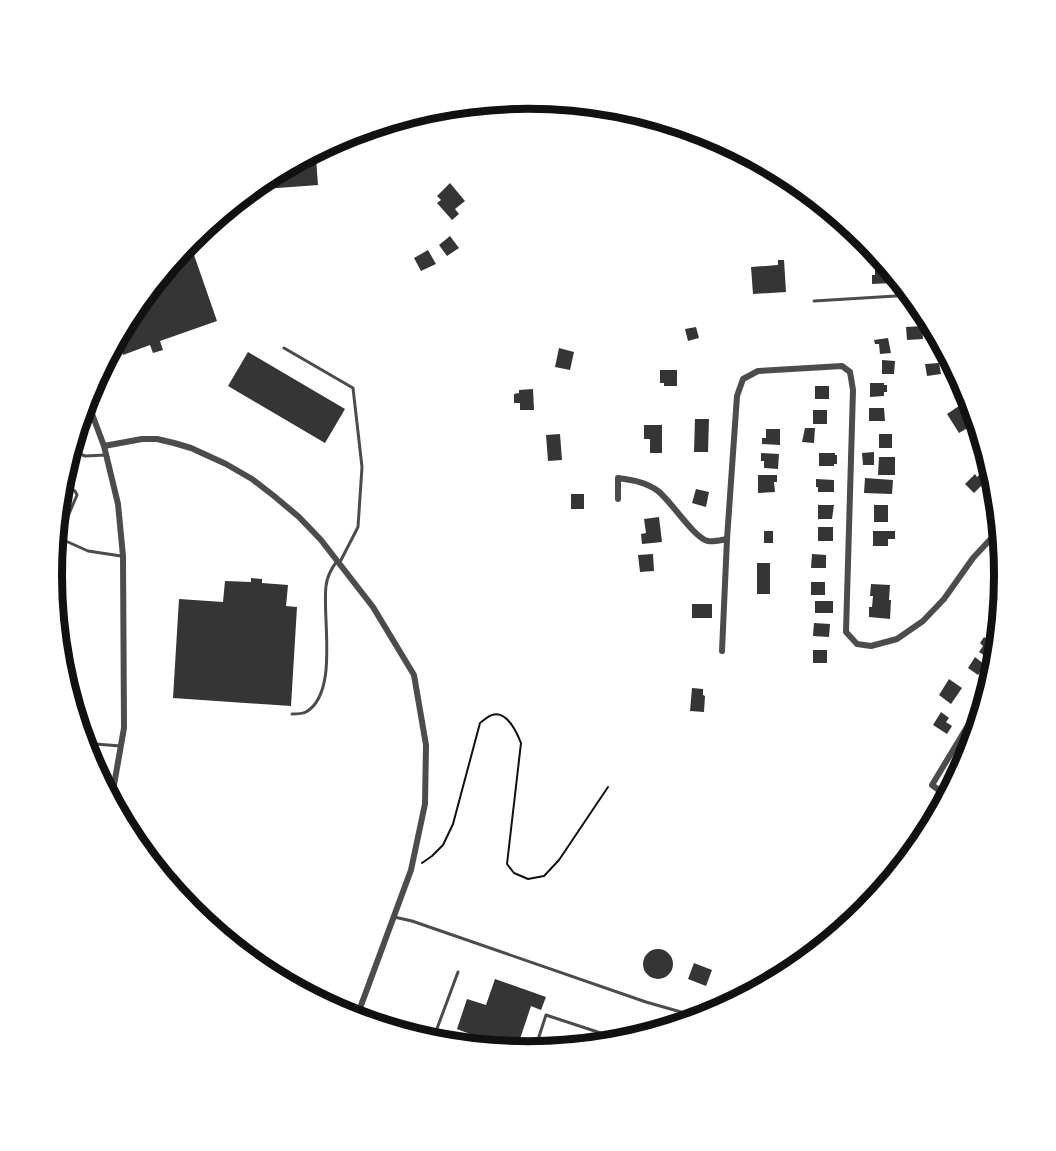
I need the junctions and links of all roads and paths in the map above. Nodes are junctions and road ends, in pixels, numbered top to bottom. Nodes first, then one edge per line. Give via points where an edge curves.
1 (901, 296) edge
2 (814, 301) dead end
3 (284, 348) dead end
4 (91, 412) edge
5 (104, 446) junction
6 (78, 453) edge
7 (106, 455) junction
8 (69, 488) edge
9 (618, 499) dead end
10 (64, 526) edge
11 (993, 536) edge
12 (727, 539) junction
13 (63, 540) edge
14 (123, 556) junction
15 (338, 562) junction
16 (722, 651) dead end
17 (292, 714) dead end
18 (972, 719) edge
19 (93, 745) edge
20 (121, 746) junction
21 (608, 787) dead end
22 (113, 789) edge
23 (941, 792) edge
24 (411, 870) junction
25 (394, 917) junction
26 (458, 972) dead end
27 (359, 1010) edge
28 (681, 1012) dead end
29 (435, 1033) edge
30 (607, 1035) edge
31 (537, 1042) edge

1 - 2 lane
3 - 15 lane via 353,388 362,467 358,527
4 - 5 street
5 - 7 street
5 - 15 street via 157,439 191,448 226,464 299,517
6 - 7 lane
7 - 14 street via 118,504
8 - 10 lane via 77,495
9 - 12 street via 618,478 636,480 657,490 696,534 707,541
11 - 12 street via 944,599 923,621 897,639 871,646 857,644 846,632 853,390 850,372 842,366 758,371 743,379 737,396
12 - 16 street
13 - 14 lane via 88,551
14 - 20 street
15 - 17 lane via 329,571 326,587 325,679 317,702 304,714
15 - 24 street via 373,607 414,675 426,745 425,804
18 - 23 street via 932,785
19 - 20 lane
20 - 22 street
21 - 24 path via 544,876 528,879 514,873 507,864 521,744 516,729 502,716 493,714 480,723 453,825 443,845
24 - 25 street
25 - 27 street
25 - 28 lane
26 - 29 lane
30 - 31 lane via 546,1015

